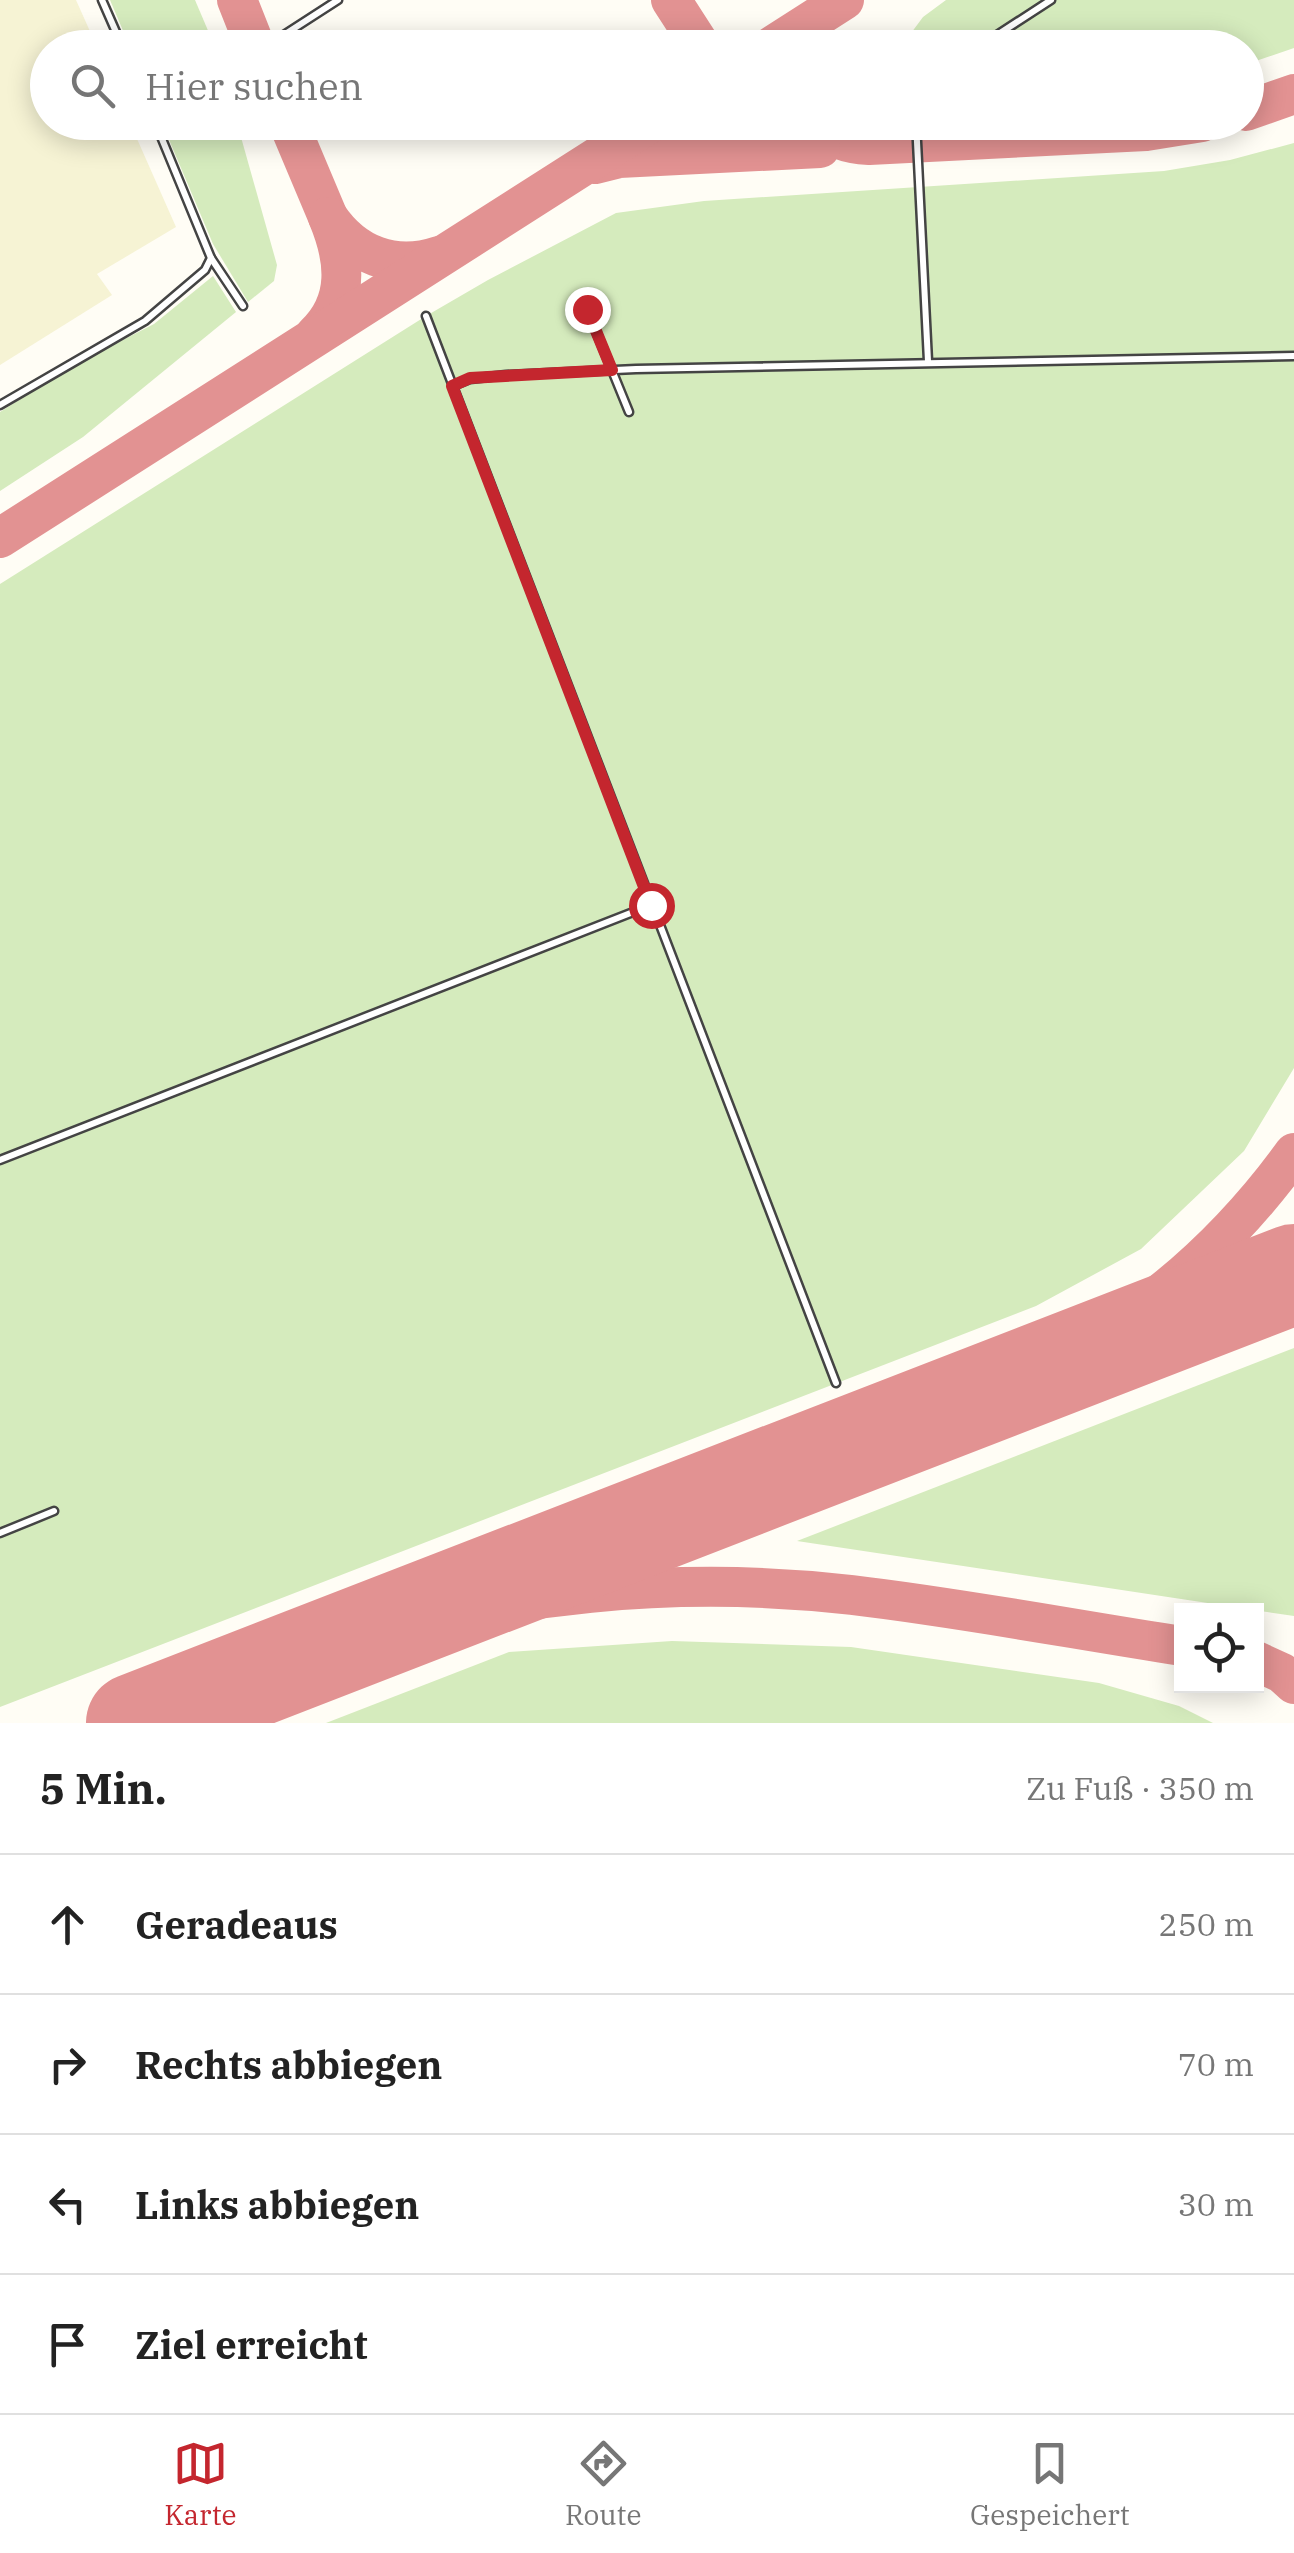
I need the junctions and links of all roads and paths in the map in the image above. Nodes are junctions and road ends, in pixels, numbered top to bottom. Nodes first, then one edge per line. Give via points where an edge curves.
1 (102, 0) edge
2 (338, 0) edge
3 (1050, 0) edge
4 (115, 30) edge
5 (292, 30) edge
6 (1004, 30) edge
7 (162, 140) edge
8 (917, 140) edge
9 (211, 258) junction
10 (244, 306) dead end
11 (587, 309) dead end
12 (426, 316) dead end
13 (1294, 356) edge
14 (928, 362) junction
15 (612, 370) junction
16 (452, 386) junction
17 (0, 405) edge
18 (629, 412) dead end
19 (651, 905) junction
20 (0, 1160) edge
21 (836, 1383) dead end
22 (54, 1511) dead end
23 (0, 1532) edge

1 - 4 lane
2 - 5 lane
3 - 6 lane
7 - 9 lane
8 - 14 lane
9 - 10 lane
9 - 17 lane via 145,320
11 - 15 lane
12 - 16 lane
13 - 14 lane
14 - 15 lane
15 - 16 lane via 470,378
15 - 18 lane
16 - 19 lane
19 - 20 lane
19 - 21 lane
22 - 23 lane

